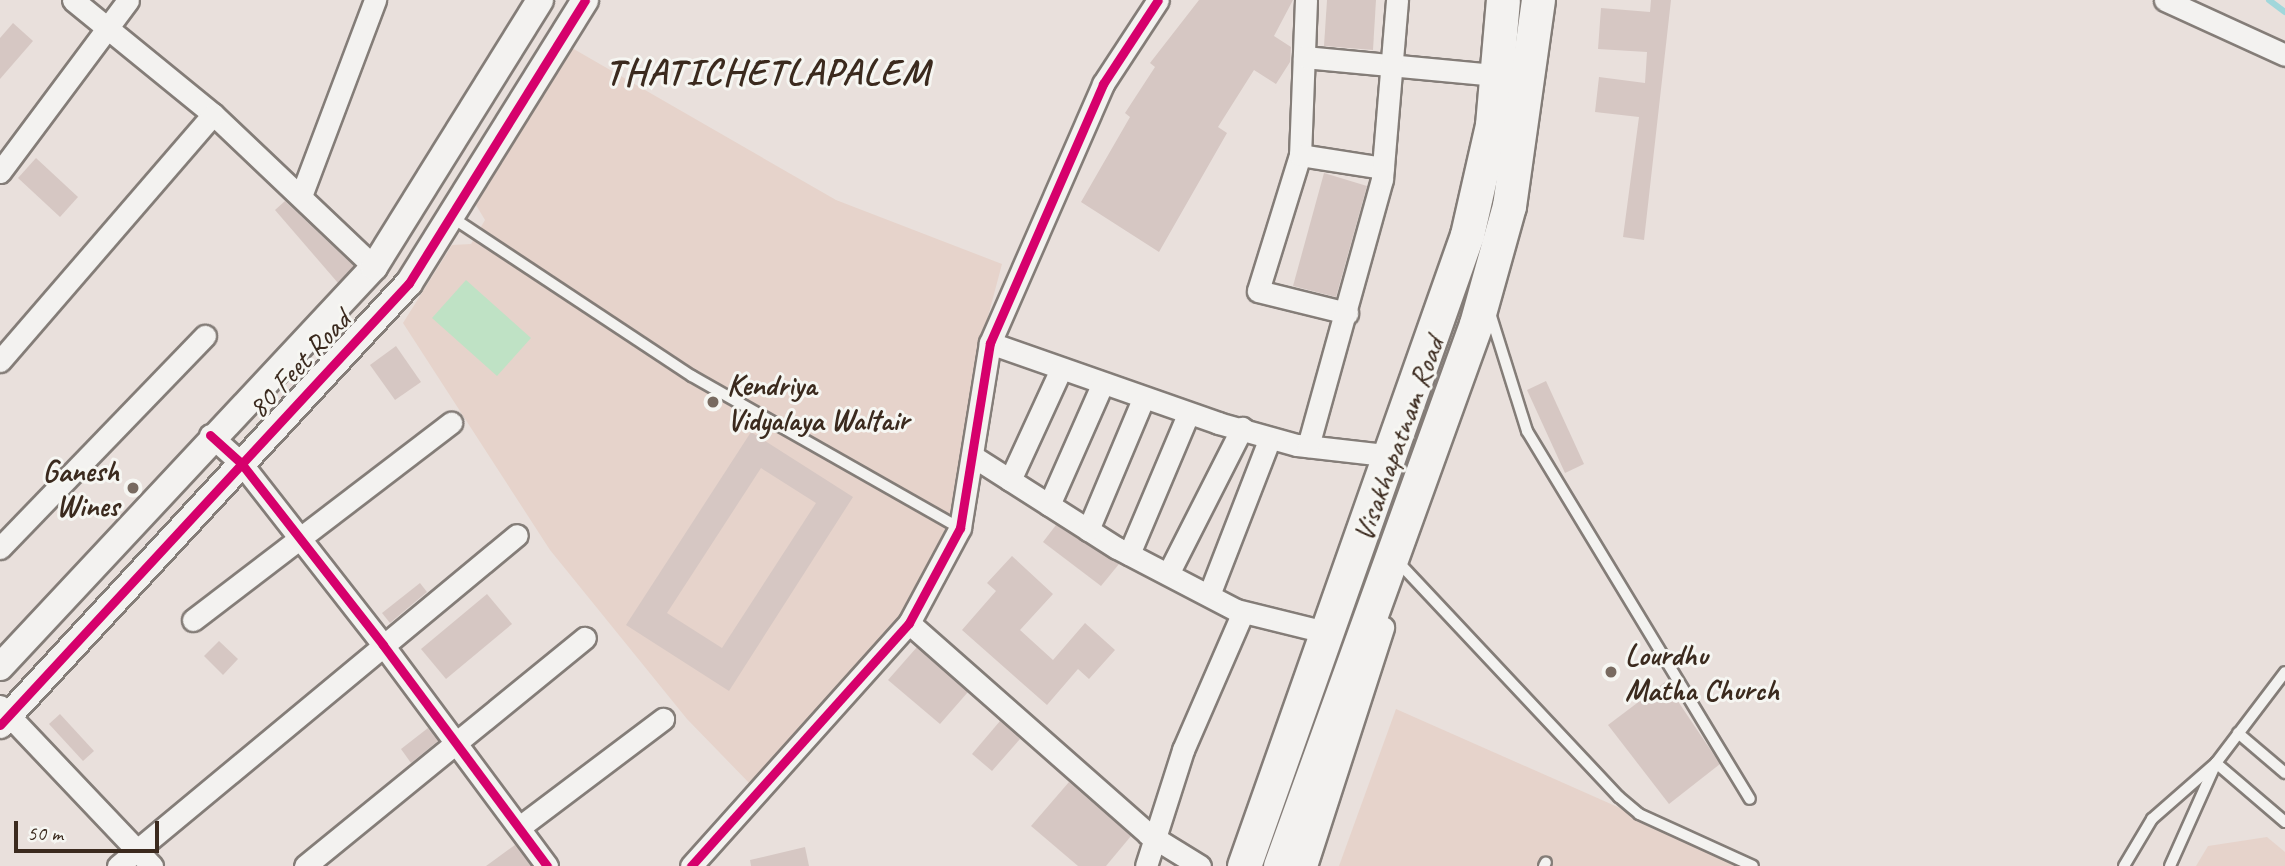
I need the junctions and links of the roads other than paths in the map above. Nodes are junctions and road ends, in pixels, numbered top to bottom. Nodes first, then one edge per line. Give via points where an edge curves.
1 (73, 0) edge
2 (128, 0) edge
3 (375, 0) edge
4 (540, 0) edge
5 (585, 0) edge
6 (1306, 0) edge
7 (1397, 0) edge
8 (1503, 0) edge
9 (1538, 0) edge
10 (2165, 0) edge
11 (1154, 2) edge
12 (103, 27) junction
13 (2285, 55) edge
14 (1304, 57) junction
15 (1391, 66) junction
16 (1496, 75) junction
17 (213, 114) junction
18 (1300, 155) junction
19 (1383, 168) junction
20 (0, 172) edge
21 (301, 196) junction
22 (420, 198) junction
23 (450, 216) junction
24 (374, 267) junction
25 (1485, 290) junction
26 (1347, 313) junction
27 (205, 336) dead end
28 (990, 343) junction
29 (0, 361) edge
30 (1061, 369) junction
31 (1102, 385) junction
32 (1143, 399) junction
33 (1188, 414) junction
34 (452, 423) dead end
35 (1440, 423) junction
36 (1241, 428) junction
37 (211, 435) junction
38 (1270, 438) junction
39 (1308, 446) junction
40 (1393, 456) junction
41 (974, 457) junction
42 (241, 463) junction
43 (1010, 480) junction
44 (1049, 505) junction
45 (960, 528) junction
46 (1088, 530) junction
47 (517, 535) dead end
48 (297, 541) junction
49 (0, 548) edge
50 (1129, 554) junction
51 (1402, 566) junction
52 (1168, 573) junction
53 (1209, 595) junction
54 (1243, 612) junction
55 (193, 620) dead end
56 (909, 623) junction
57 (1329, 633) junction
58 (585, 638) dead end
59 (383, 645) junction
60 (0, 667) edge
61 (2285, 673) edge
62 (3, 715) edge
63 (663, 719) dead end
64 (2238, 733) junction
65 (457, 743) junction
66 (2216, 763) junction
67 (2285, 774) edge
68 (1750, 799) dead end
69 (2285, 822) edge
70 (521, 826) junction
71 (1155, 838) junction
72 (137, 849) junction
73 (698, 864) edge
74 (118, 866) edge
75 (152, 866) edge
76 (305, 866) edge
77 (547, 866) edge
78 (1146, 866) edge
79 (1200, 866) edge
80 (1244, 866) edge
81 (1280, 866) edge
82 (1306, 866) edge
83 (1753, 866) edge
84 (2124, 866) edge
85 (2170, 866) edge

1 - 12 street
2 - 12 street
3 - 21 street
4 - 22 street, 80 Feet Road
5 - 23 street, 80 Feet Road
6 - 14 street
7 - 15 street
8 - 16 main road, Visakhapatnam Road
9 - 25 main road via 1511,194
10 - 13 street
11 - 28 street via 1103,84
12 - 17 street
12 - 20 street
14 - 15 street
14 - 18 street
15 - 16 street
15 - 19 street
16 - 40 main road, Visakhapatnam Road via 1466,235
17 - 21 street
17 - 29 street
18 - 19 street
18 - 26 street via 1258,291
19 - 26 street
21 - 24 street
22 - 23 street
22 - 24 street, 80 Feet Road
23 - 42 street, 80 Feet Road via 409,283
23 - 45 lane via 692,376
24 - 37 street, 80 Feet Road
25 - 35 main road
25 - 68 lane via 1504,373 1527,432
26 - 39 street via 1327,364
27 - 49 street
28 - 30 street
28 - 41 street
30 - 31 street
30 - 43 street
31 - 32 street
31 - 44 street
32 - 33 street
32 - 46 street
33 - 36 street
33 - 50 street
34 - 48 street
35 - 51 street
35 - 81 main road
36 - 38 street
36 - 52 street
37 - 42 street
37 - 60 street, 80 Feet Road
38 - 39 street
38 - 53 street
39 - 40 street
40 - 57 main road, Visakhapatnam Road
41 - 43 street
41 - 45 street
42 - 48 street
42 - 62 street, 80 Feet Road
43 - 44 street
44 - 46 street
45 - 56 street
46 - 50 street
47 - 59 street
48 - 55 street
48 - 59 street
50 - 52 street
51 - 82 street
51 - 83 lane via 1619,797 1639,814
52 - 53 street
53 - 54 street
54 - 57 street
54 - 71 street via 1183,750
56 - 71 street
56 - 73 street
57 - 80 main road, Visakhapatnam Road
58 - 65 street
59 - 65 street
59 - 72 street
61 - 64 lane
62 - 72 street
63 - 70 street
64 - 66 lane
64 - 67 lane
65 - 70 street
65 - 76 street
66 - 69 lane
66 - 84 lane via 2152,819
66 - 85 lane
70 - 77 street
71 - 78 street
71 - 79 street
72 - 74 street
72 - 75 street

